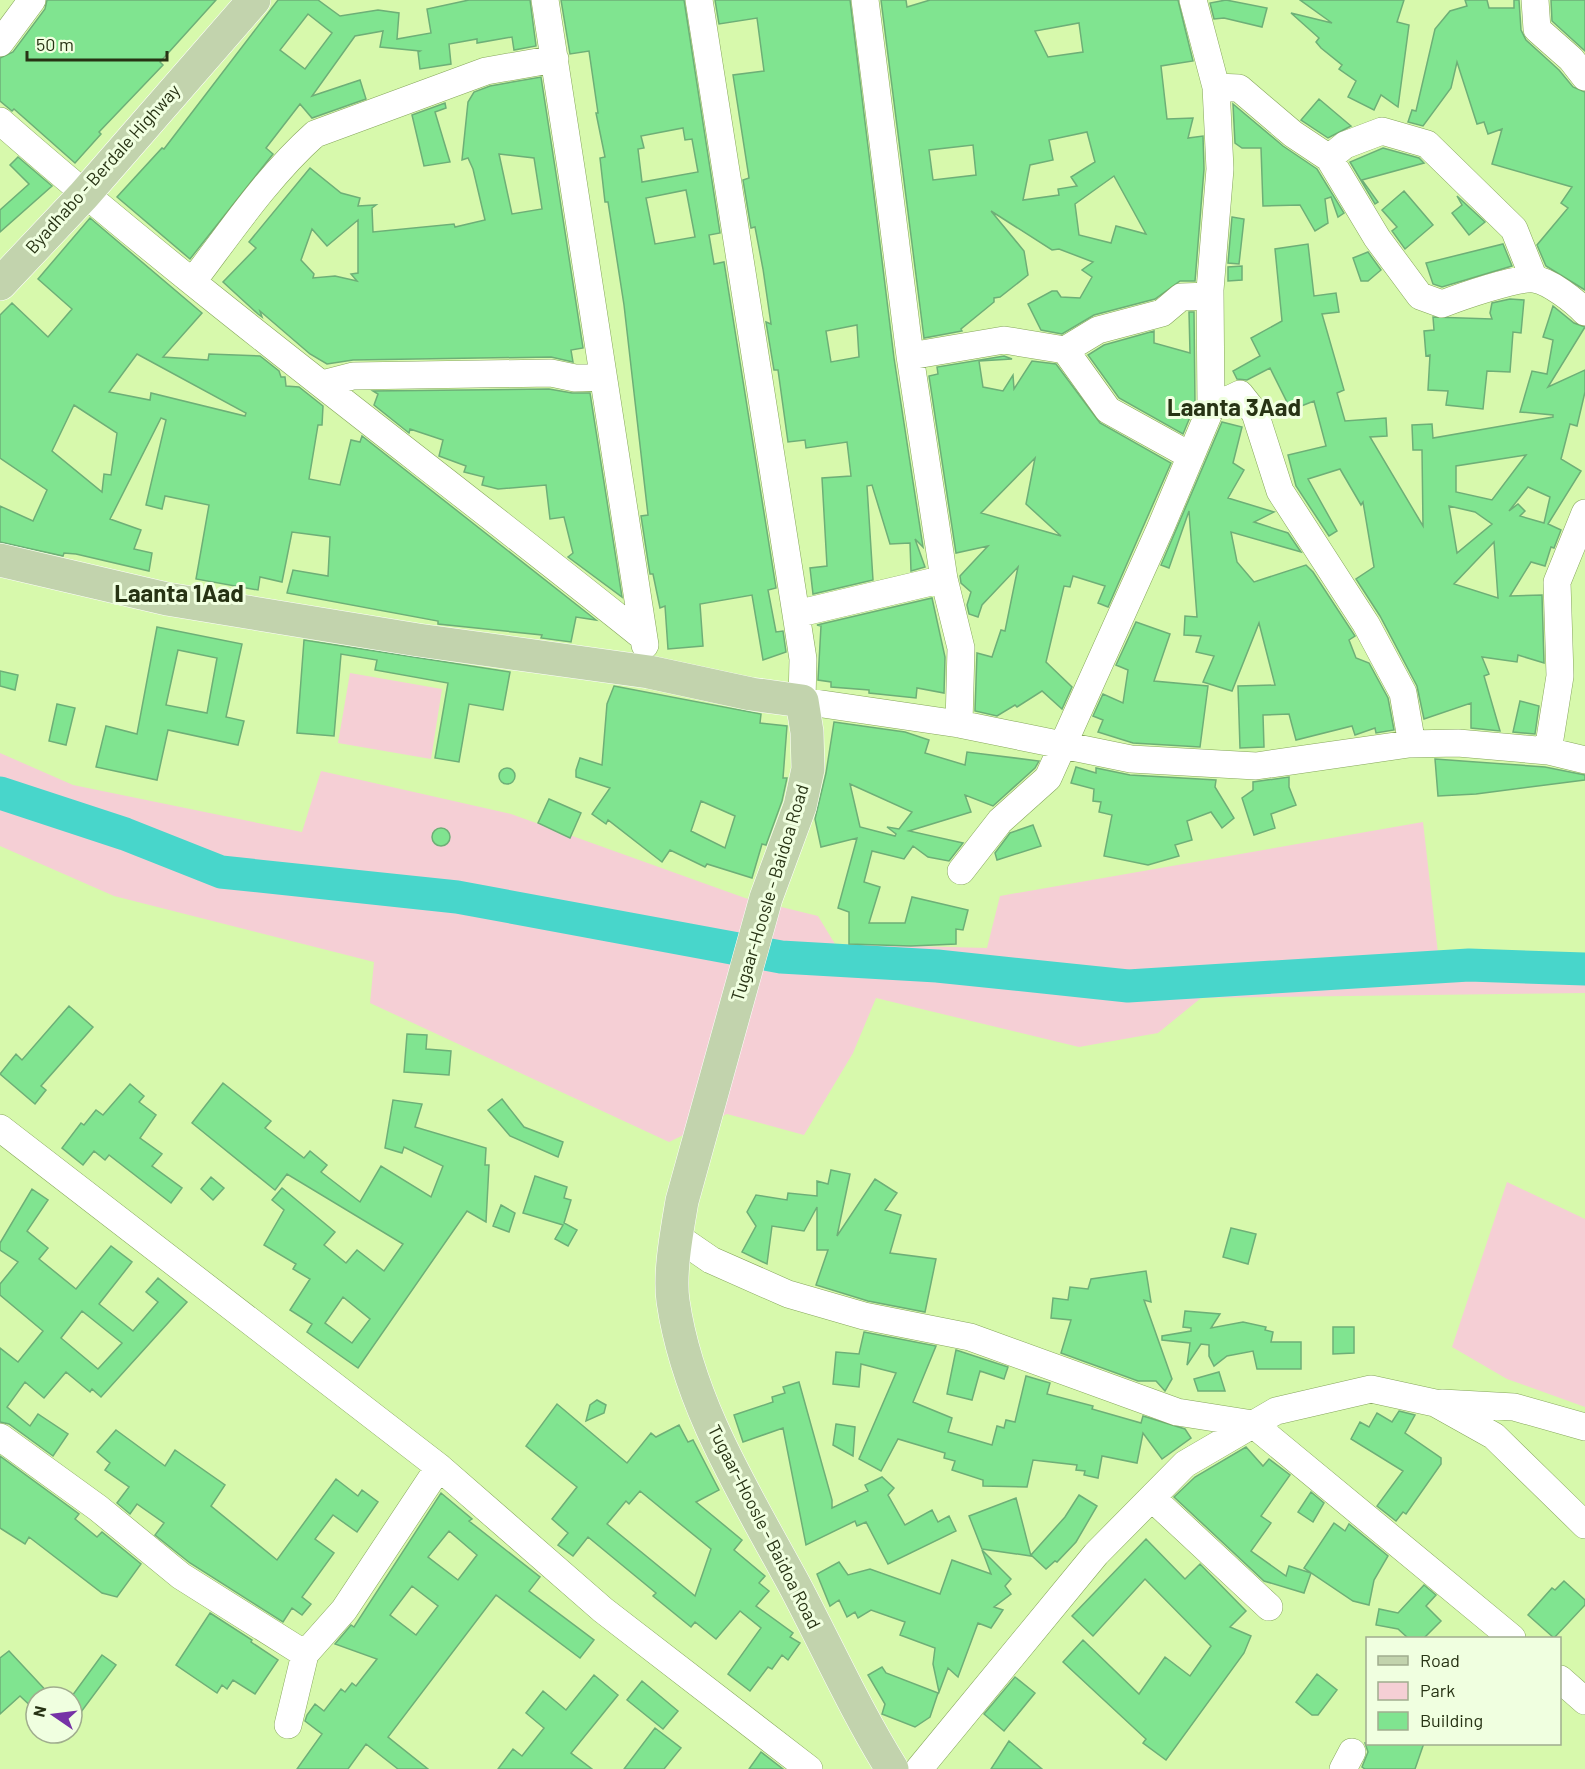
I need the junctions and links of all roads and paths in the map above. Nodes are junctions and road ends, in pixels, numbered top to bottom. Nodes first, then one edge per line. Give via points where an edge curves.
1 (32, 0) edge
2 (254, 0) edge
3 (545, 0) edge
4 (699, 0) edge
5 (865, 0) edge
6 (1193, 0) edge
7 (1535, 0) edge
8 (0, 43) edge
9 (555, 59) junction
10 (1585, 77) edge
11 (1216, 87) junction
12 (0, 121) edge
13 (1329, 158) junction
14 (84, 195) junction
15 (1534, 279) junction
16 (193, 282) junction
17 (0, 284) edge
18 (1210, 296) junction
19 (1585, 312) edge
20 (1065, 350) junction
21 (910, 356) junction
22 (603, 377) junction
23 (322, 384) junction
24 (1211, 408) junction
25 (1191, 456) junction
26 (1585, 513) edge
27 (0, 560) edge
28 (944, 579) junction
29 (796, 614) junction
30 (643, 637) junction
31 (649, 672) junction
32 (802, 701) junction
33 (959, 724) junction
34 (1409, 744) junction
35 (1063, 746) junction
36 (1548, 751) junction
37 (1585, 760) edge
38 (961, 871) dead end
39 (0, 1128) edge
40 (676, 1236) junction
41 (1435, 1403) junction
42 (1253, 1424) junction
43 (1585, 1426) edge
44 (0, 1437) edge
45 (439, 1467) junction
46 (1152, 1498) junction
47 (1585, 1525) edge
48 (1269, 1607) dead end
49 (1511, 1637) edge
50 (305, 1654) junction
51 (1561, 1680) edge
52 (1585, 1701) edge
53 (288, 1725) dead end
54 (809, 1769) edge
55 (892, 1769) edge
56 (919, 1769) edge

1 - 8 street
2 - 14 main road, Byadhabo - Berdale Highway
3 - 9 street
4 - 29 street
5 - 21 street
6 - 11 street
7 - 10 street via 1537,29
9 - 16 street via 486,71 315,134 254,201
9 - 22 street
11 - 13 street via 1239,88 1293,134
11 - 18 street via 1220,169
12 - 14 street
13 - 15 street via 1345,145 1382,131 1426,144 1514,229
13 - 15 street via 1377,238 1420,296 1442,304
14 - 16 street
14 - 17 main road, Byadhabo - Berdale Highway
15 - 19 street via 1573,299
16 - 23 street
18 - 20 street via 1181,297 1162,313 1098,330
18 - 24 street
20 - 21 street via 1004,340
20 - 25 street via 1108,410
21 - 28 street
22 - 23 street via 575,378 551,373 353,376
22 - 30 street
23 - 30 street
24 - 25 street
24 - 34 street via 1240,394 1255,413 1280,491 1354,603 1403,693
25 - 35 street
26 - 36 street via 1557,582 1560,676
27 - 31 main road via 178,601
28 - 29 street
28 - 33 street via 961,648
29 - 32 street via 803,659
30 - 31 street
31 - 32 main road
32 - 33 street
32 - 40 main road, Tugaar-Hoosle - Baidoa Road via 808,769 800,806 766,898 682,1201
33 - 35 street
34 - 35 street via 1256,766 1131,759
34 - 36 street via 1458,743
35 - 38 street via 1048,778 1000,821
36 - 37 street
39 - 45 street
40 - 42 street via 711,1260 788,1294 864,1316 970,1337 1177,1412
40 - 55 main road, Tugaar-Hoosle - Baidoa Road via 672,1299 704,1408 735,1478 862,1721
41 - 42 street via 1371,1389 1276,1411
41 - 43 street via 1514,1407
41 - 47 street via 1494,1436
42 - 46 street via 1185,1464
42 - 49 street
44 - 50 street via 98,1508 181,1576
45 - 50 street via 350,1601
45 - 54 street via 603,1610
46 - 48 street
46 - 56 street via 1096,1554
50 - 53 street
51 - 52 street

